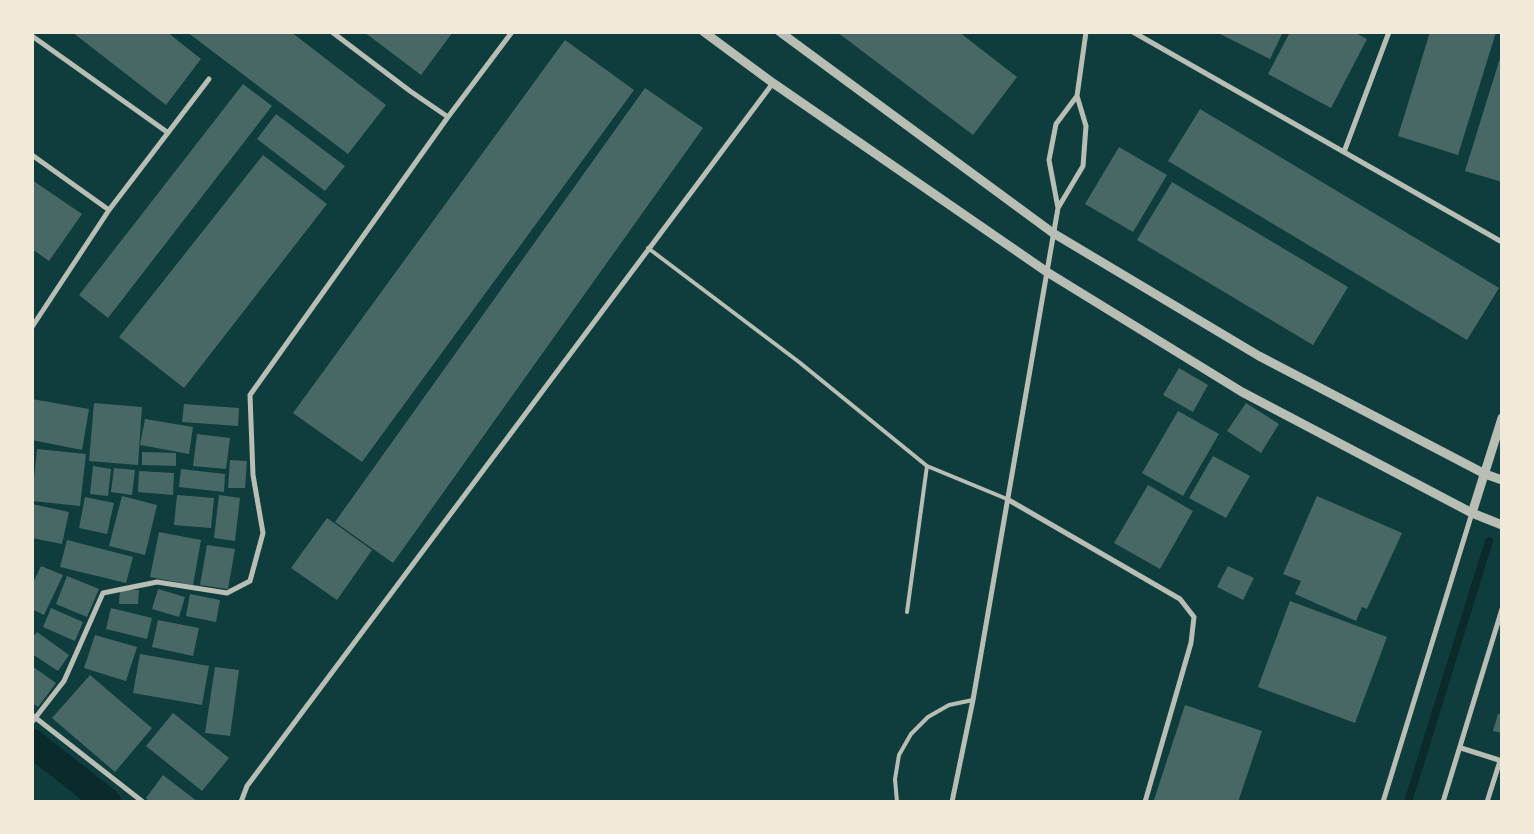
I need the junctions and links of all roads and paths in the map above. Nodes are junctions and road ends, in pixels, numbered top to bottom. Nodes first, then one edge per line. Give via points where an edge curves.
1 (332, 32) edge
2 (512, 32) edge
3 (704, 32) edge
4 (780, 32) edge
5 (1086, 32) edge
6 (1133, 32) edge
7 (1389, 32) edge
8 (32, 36) edge
9 (209, 79) dead end
10 (773, 83) junction
11 (1077, 96) junction
12 (448, 117) junction
13 (167, 132) junction
14 (1344, 152) junction
15 (32, 155) edge
16 (1058, 208) junction
17 (109, 210) junction
18 (1053, 233) junction
19 (1502, 242) edge
20 (648, 248) junction
21 (1047, 272) junction
22 (32, 327) edge
23 (1502, 418) edge
24 (927, 466) junction
25 (1485, 474) junction
26 (1502, 480) edge
27 (1007, 499) junction
28 (1472, 513) junction
29 (1502, 525) edge
30 (1502, 609) edge
31 (907, 612) dead end
32 (973, 700) junction
33 (34, 718) edge
34 (1460, 748) junction
35 (1501, 761) edge
36 (143, 802) edge
37 (241, 802) edge
38 (897, 802) edge
39 (952, 802) edge
40 (1145, 802) edge
41 (1383, 802) edge
42 (1443, 802) edge
43 (1487, 802) edge

1 - 12 street
2 - 12 street
3 - 10 street
4 - 18 street
5 - 11 street
6 - 14 street
7 - 14 street
8 - 13 street
9 - 13 street
10 - 20 street
10 - 21 street
11 - 16 street via 1086,126 1083,166
11 - 16 street via 1056,124 1049,160
12 - 33 street via 250,395 253,475 263,533 250,582 227,593 157,582 103,593 64,681
13 - 17 street
14 - 19 street
15 - 17 street
16 - 18 street
17 - 22 street
18 - 21 street
18 - 25 street via 1259,356
20 - 24 lane via 799,362
20 - 37 street via 247,786
21 - 27 street
21 - 28 street via 1242,392
23 - 25 street
24 - 27 lane
24 - 31 lane
25 - 26 street
25 - 28 street
27 - 32 street
27 - 40 street via 1180,599 1194,617 1191,643
28 - 29 street
28 - 41 street
30 - 34 street
32 - 38 lane via 949,706 928,717 911,734 899,756 894,779
32 - 39 street
33 - 36 street
34 - 35 street
34 - 42 street
35 - 43 street

